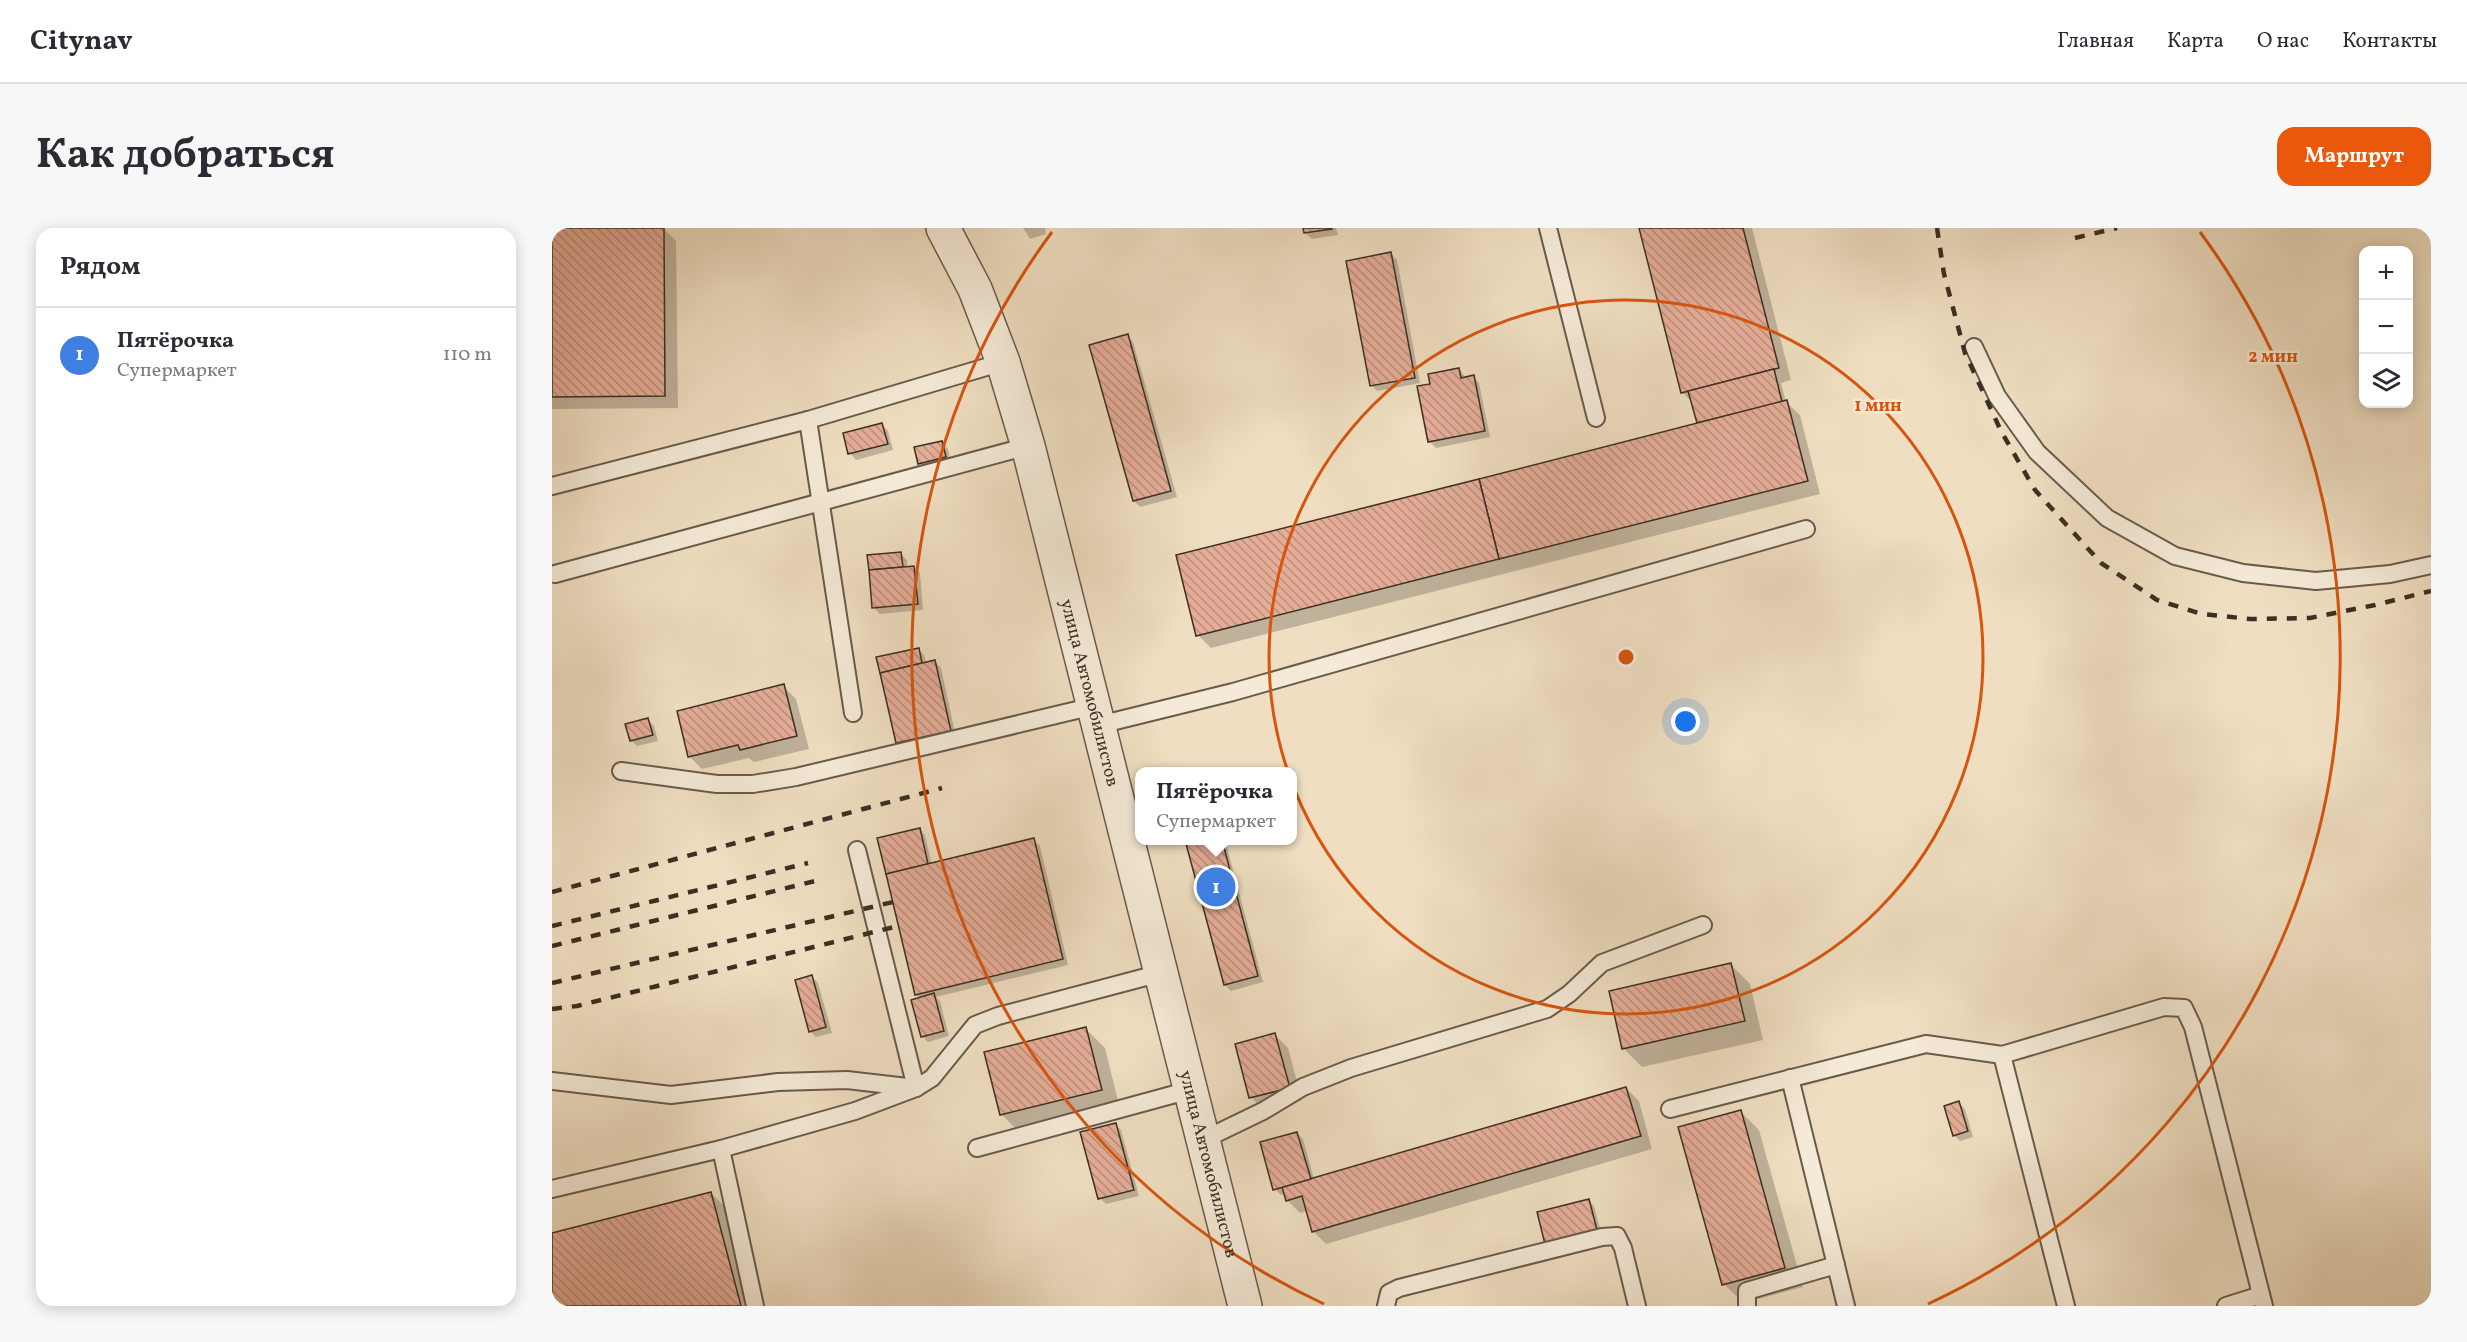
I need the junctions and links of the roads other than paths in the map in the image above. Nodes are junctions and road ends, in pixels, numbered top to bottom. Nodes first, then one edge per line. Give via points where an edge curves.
1 (1548, 228) edge
2 (949, 230) edge
3 (1974, 347) dead end
4 (1003, 362) junction
5 (1596, 418) dead end
6 (808, 420) junction
7 (1028, 446) junction
8 (552, 486) edge
9 (822, 502) junction
10 (1806, 529) dead end
11 (2431, 565) edge
12 (555, 574) dead end
13 (853, 713) dead end
14 (1097, 716) junction
15 (621, 771) dead end
16 (857, 850) dead end
17 (1702, 925) dead end
18 (1161, 973) junction
19 (2002, 1055) junction
20 (1790, 1078) junction
21 (552, 1081) edge
22 (916, 1088) junction
23 (1190, 1090) junction
24 (1670, 1109) dead end
25 (1203, 1140) junction
26 (977, 1148) dead end
27 (721, 1149) junction
28 (552, 1189) edge
29 (1836, 1265) junction
30 (2263, 1301) edge
31 (755, 1306) edge
32 (1245, 1306) edge
33 (1386, 1306) edge
34 (1637, 1306) edge
35 (1747, 1306) edge
36 (1846, 1306) edge
37 (2066, 1306) edge
38 (2226, 1306) edge

1 - 5 lane
2 - 4 street, улица Автомобилистов
3 - 11 lane via 1997,396 2037,452 2107,518 2175,556 2243,573 2316,580 2390,574
4 - 6 lane
4 - 7 street, улица Автомобилистов
6 - 8 lane
6 - 9 lane
7 - 9 lane
7 - 14 street, улица Автомобилистов
9 - 12 lane
9 - 13 lane
10 - 14 lane via 1233,692
14 - 15 lane via 753,784 717,784
14 - 18 street, улица Автомобилистов
16 - 22 lane
17 - 25 lane via 1602,963 1547,1009 1351,1068 1303,1087
18 - 22 lane via 975,1025 933,1078
18 - 23 street, улица Автомобилистов
19 - 20 lane via 1926,1044
19 - 30 lane via 2164,1007 2184,1008 2193,1027
19 - 37 lane
20 - 24 lane
20 - 29 lane
21 - 22 lane via 671,1095 812,1081 847,1080
22 - 27 lane via 855,1111
23 - 25 street, улица Автомобилистов
23 - 26 lane
25 - 32 street, улица Автомобилистов
27 - 28 lane
27 - 31 lane
29 - 35 lane via 1747,1291
29 - 36 lane
30 - 38 lane
33 - 34 lane via 1389,1293 1400,1288 1617,1236

